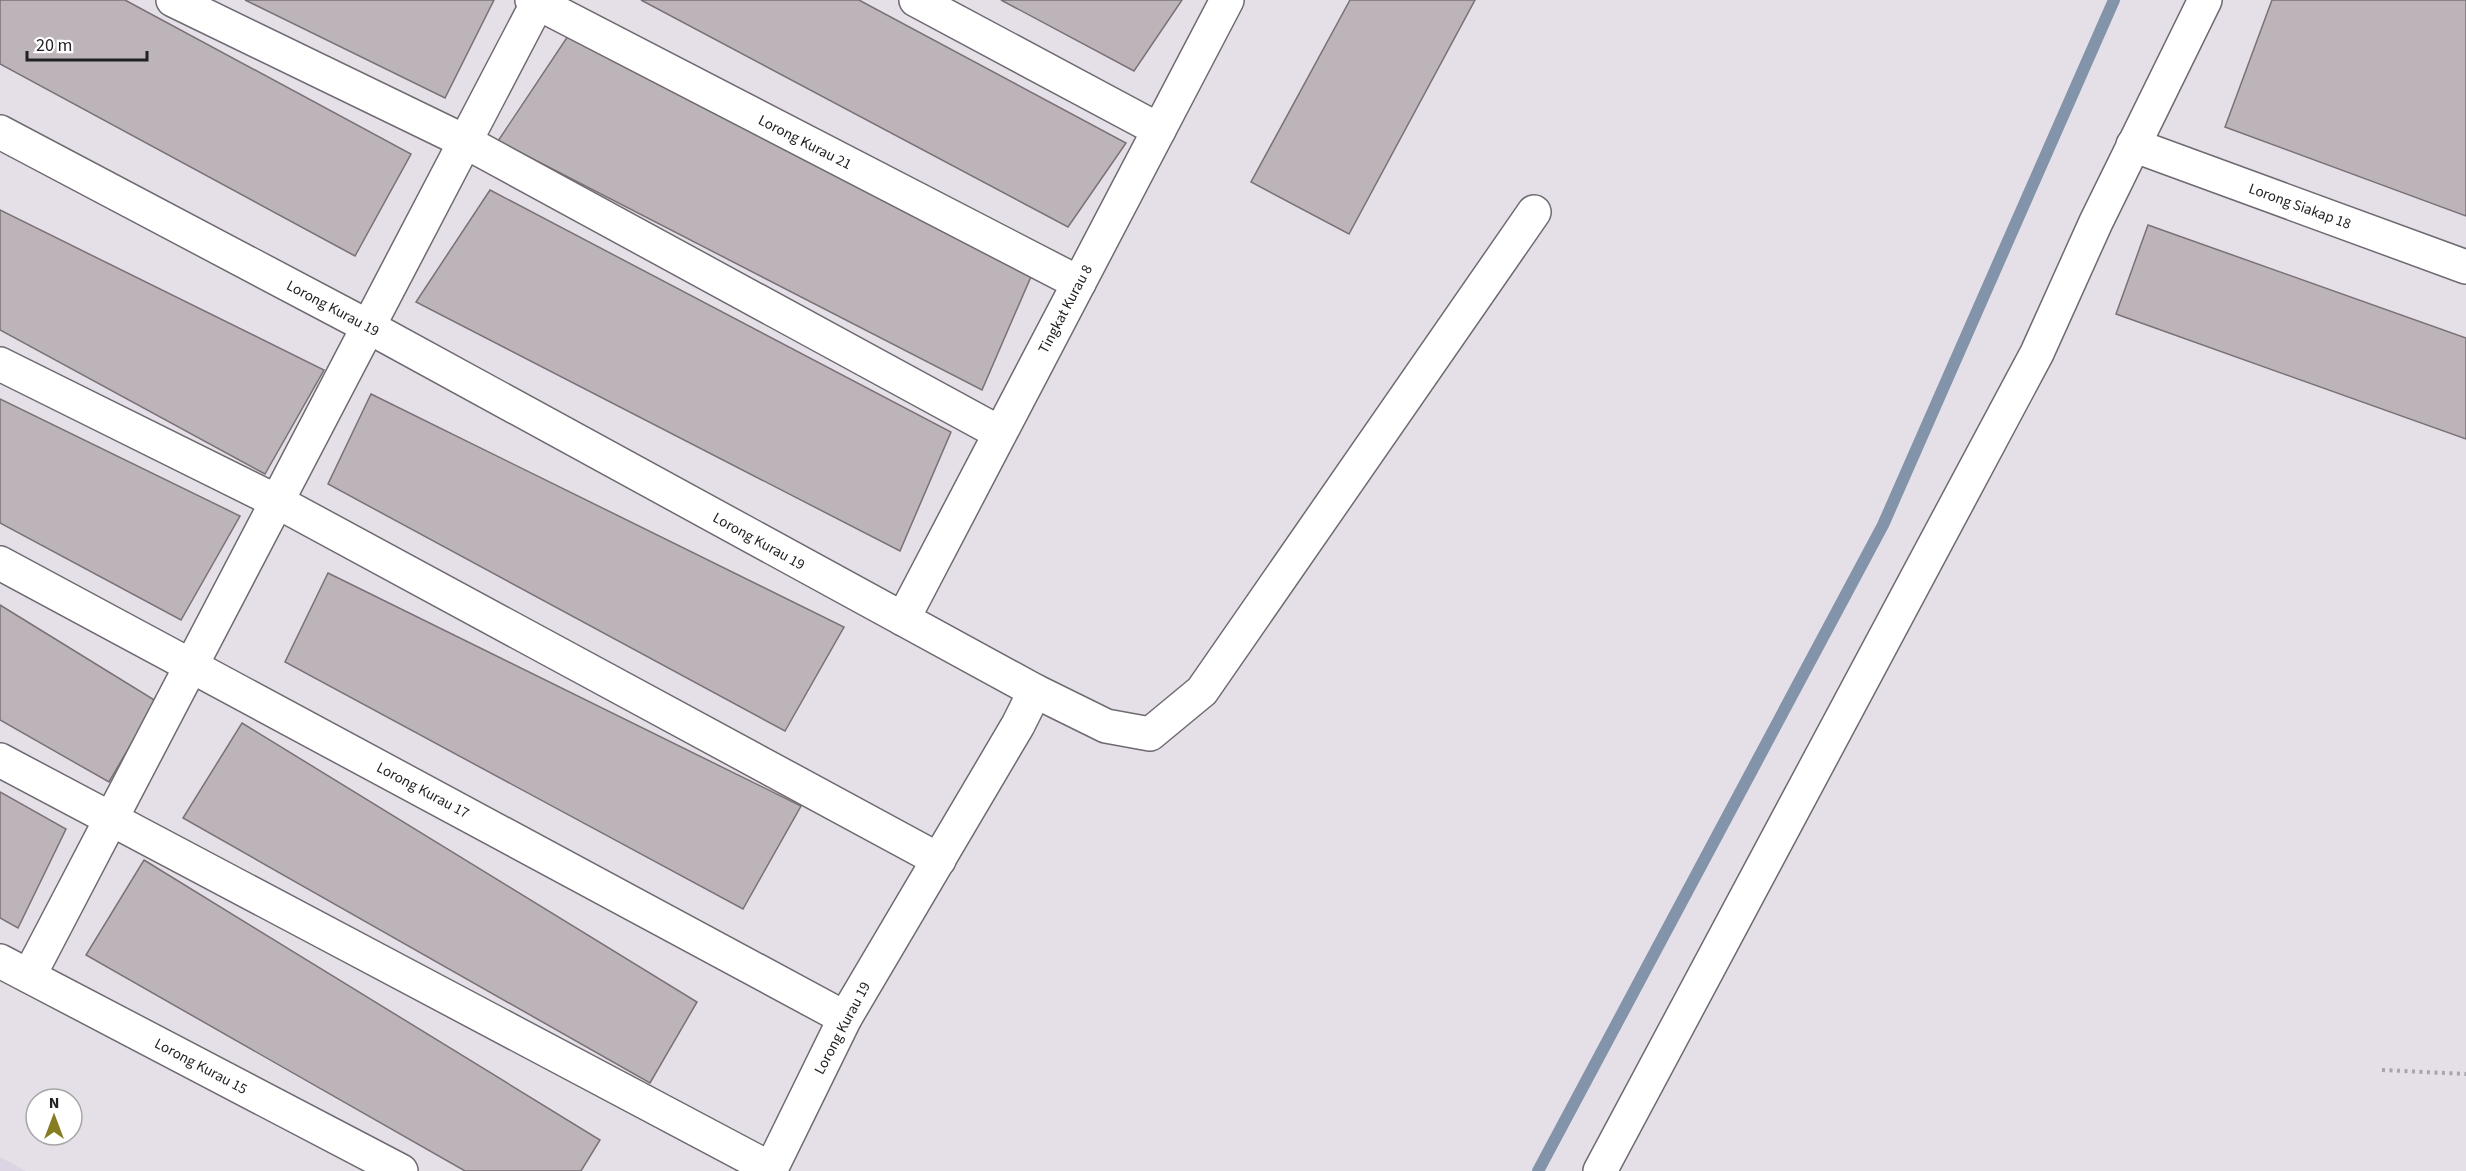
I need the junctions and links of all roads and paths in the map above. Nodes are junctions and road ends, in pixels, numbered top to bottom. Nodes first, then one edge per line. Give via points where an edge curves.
1 (173, 0) edge
2 (916, 0) edge
3 (1227, 0) edge
4 (2205, 0) edge
5 (536, 1) edge
6 (1159, 129) junction
7 (0, 132) edge
8 (464, 141) junction
9 (2133, 145) junction
10 (1534, 212) dead end
11 (2466, 267) edge
12 (1079, 283) junction
13 (367, 326) junction
14 (0, 364) edge
15 (1000, 433) junction
16 (276, 501) junction
17 (0, 563) edge
18 (903, 619) junction
19 (191, 665) junction
20 (1035, 691) junction
21 (0, 760) edge
22 (110, 820) junction
23 (939, 860) junction
24 (0, 961) edge
25 (29, 976) junction
26 (845, 1018) junction
27 (2382, 1070) dead end
28 (2466, 1074) edge
29 (770, 1170) edge
30 (401, 1171) edge
31 (1600, 1171) edge

1 - 8 street
2 - 6 street
3 - 6 street, Tingkat Kurau 8
4 - 9 street
5 - 8 street
5 - 12 street, Lorong Kurau 21
6 - 12 street, Tingkat Kurau 8
7 - 13 street, Lorong Kurau 19
8 - 13 street
8 - 15 street
9 - 11 street, Lorong Siakap 18
9 - 31 street via 2037,353
10 - 20 street via 1202,691 1150,734 1106,726
12 - 15 street, Tingkat Kurau 8
13 - 16 street
13 - 18 street, Lorong Kurau 19
14 - 16 street
15 - 18 street, Tingkat Kurau 8
16 - 19 street
16 - 23 street
17 - 19 street, Lorong Kurau 17
18 - 20 street, Lorong Kurau 19
19 - 22 street
19 - 26 street, Lorong Kurau 17
20 - 23 street, Lorong Kurau 19
21 - 22 street
22 - 25 street
22 - 29 street
23 - 26 street, Lorong Kurau 19
24 - 25 street, Lorong Kurau 15
25 - 30 street, Lorong Kurau 15
26 - 29 street, Lorong Kurau 19
27 - 28 path

